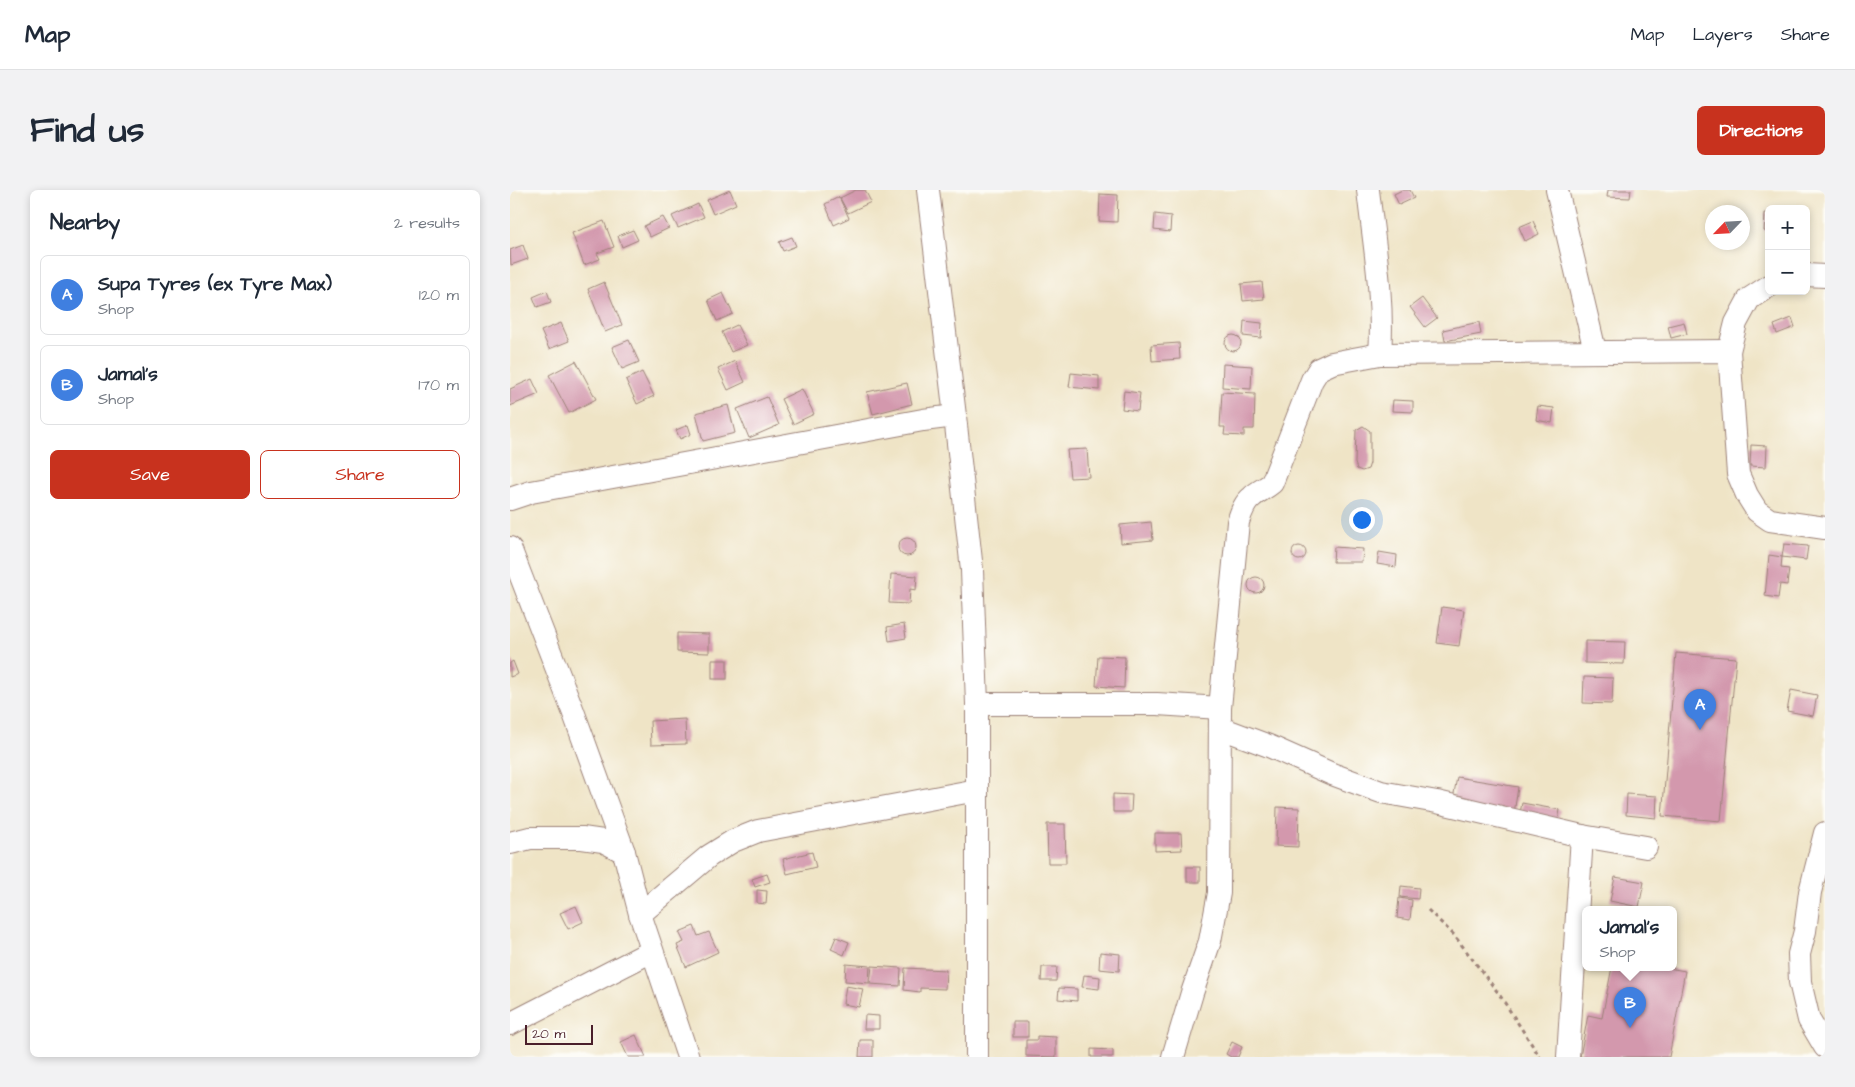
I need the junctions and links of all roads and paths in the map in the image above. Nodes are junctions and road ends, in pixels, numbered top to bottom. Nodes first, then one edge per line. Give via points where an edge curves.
1 (928, 190) edge
2 (1368, 190) edge
3 (1558, 190) edge
4 (1810, 275) edge
5 (1825, 276) edge
6 (1765, 289) edge
7 (1595, 351) junction
8 (1729, 351) junction
9 (1380, 354) junction
10 (956, 416) junction
11 (510, 500) edge
12 (1825, 528) edge
13 (510, 548) edge
14 (977, 704) junction
15 (1220, 718) junction
16 (977, 790) junction
17 (1825, 832) edge
18 (1582, 836) junction
19 (510, 844) edge
20 (1646, 847) dead end
21 (624, 852) junction
22 (1428, 910) dead end
23 (640, 914) junction
24 (652, 951) junction
25 (510, 1024) edge
26 (1825, 1047) edge
27 (688, 1057) edge
28 (977, 1057) edge
29 (1173, 1057) edge
30 (1540, 1057) edge
31 (1568, 1057) edge

1 - 10 street
2 - 9 street via 1381,302
3 - 7 street
4 - 5 street
6 - 8 street via 1749,299 1736,323
7 - 8 street
7 - 9 street
8 - 12 street via 1738,474 1747,495 1757,511 1770,520
9 - 15 street via 1332,363 1319,369 1272,482 1265,490 1252,496 1242,509 1238,522
10 - 11 street via 541,490
10 - 14 street via 972,570
13 - 21 street
14 - 15 street via 1157,704
14 - 16 street
15 - 18 street via 1269,746 1381,792
15 - 29 street via 1218,893 1210,942
16 - 23 street via 758,831 709,856
16 - 28 street
17 - 26 street via 1799,954 1800,982 1809,1020
18 - 20 street
18 - 31 street
19 - 21 street via 530,838 582,838 603,841
21 - 23 street
22 - 30 path via 1454,935 1499,994
23 - 24 street
24 - 25 street
24 - 27 street

